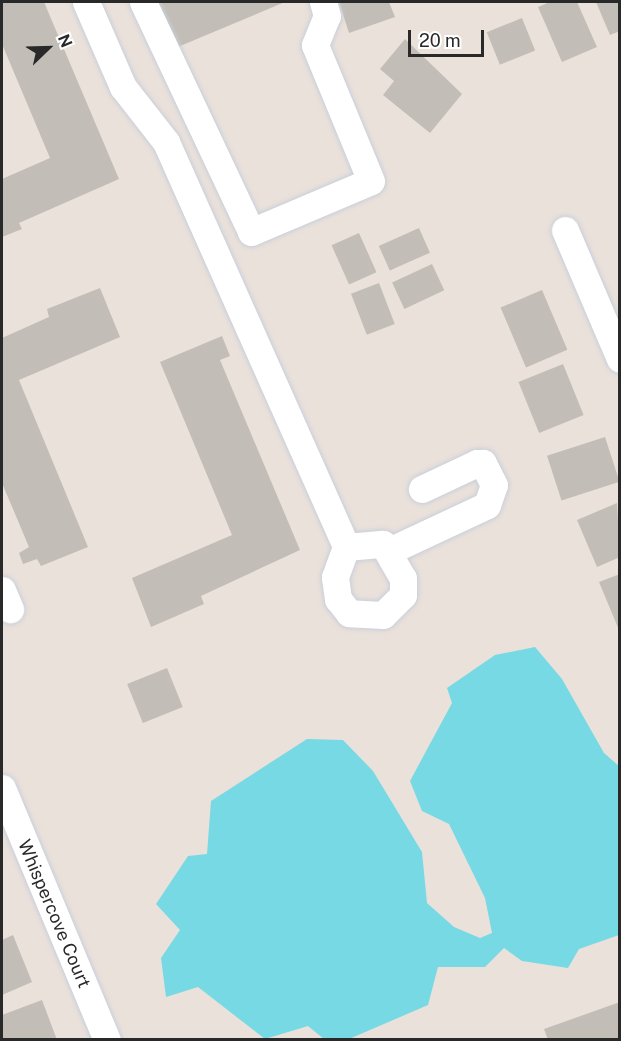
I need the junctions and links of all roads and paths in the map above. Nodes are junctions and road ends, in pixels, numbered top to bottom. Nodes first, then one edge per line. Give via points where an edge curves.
1 (86, 2) edge
2 (142, 2) edge
3 (323, 2) edge
4 (565, 230) dead end
5 (620, 359) edge
6 (422, 489) dead end
7 (346, 547) junction
8 (389, 551) junction
9 (2, 788) edge
10 (106, 1040) edge

1 - 7 street via 123,87 166,142
2 - 3 street via 186,102 251,232 370,181 315,45 327,16
4 - 5 street
6 - 8 street via 477,463 483,463 494,485 487,505
7 - 8 street via 383,544
7 - 8 street via 335,577 338,599 349,613 362,617 383,615 403,595 403,578
9 - 10 street, Whispercove Court

